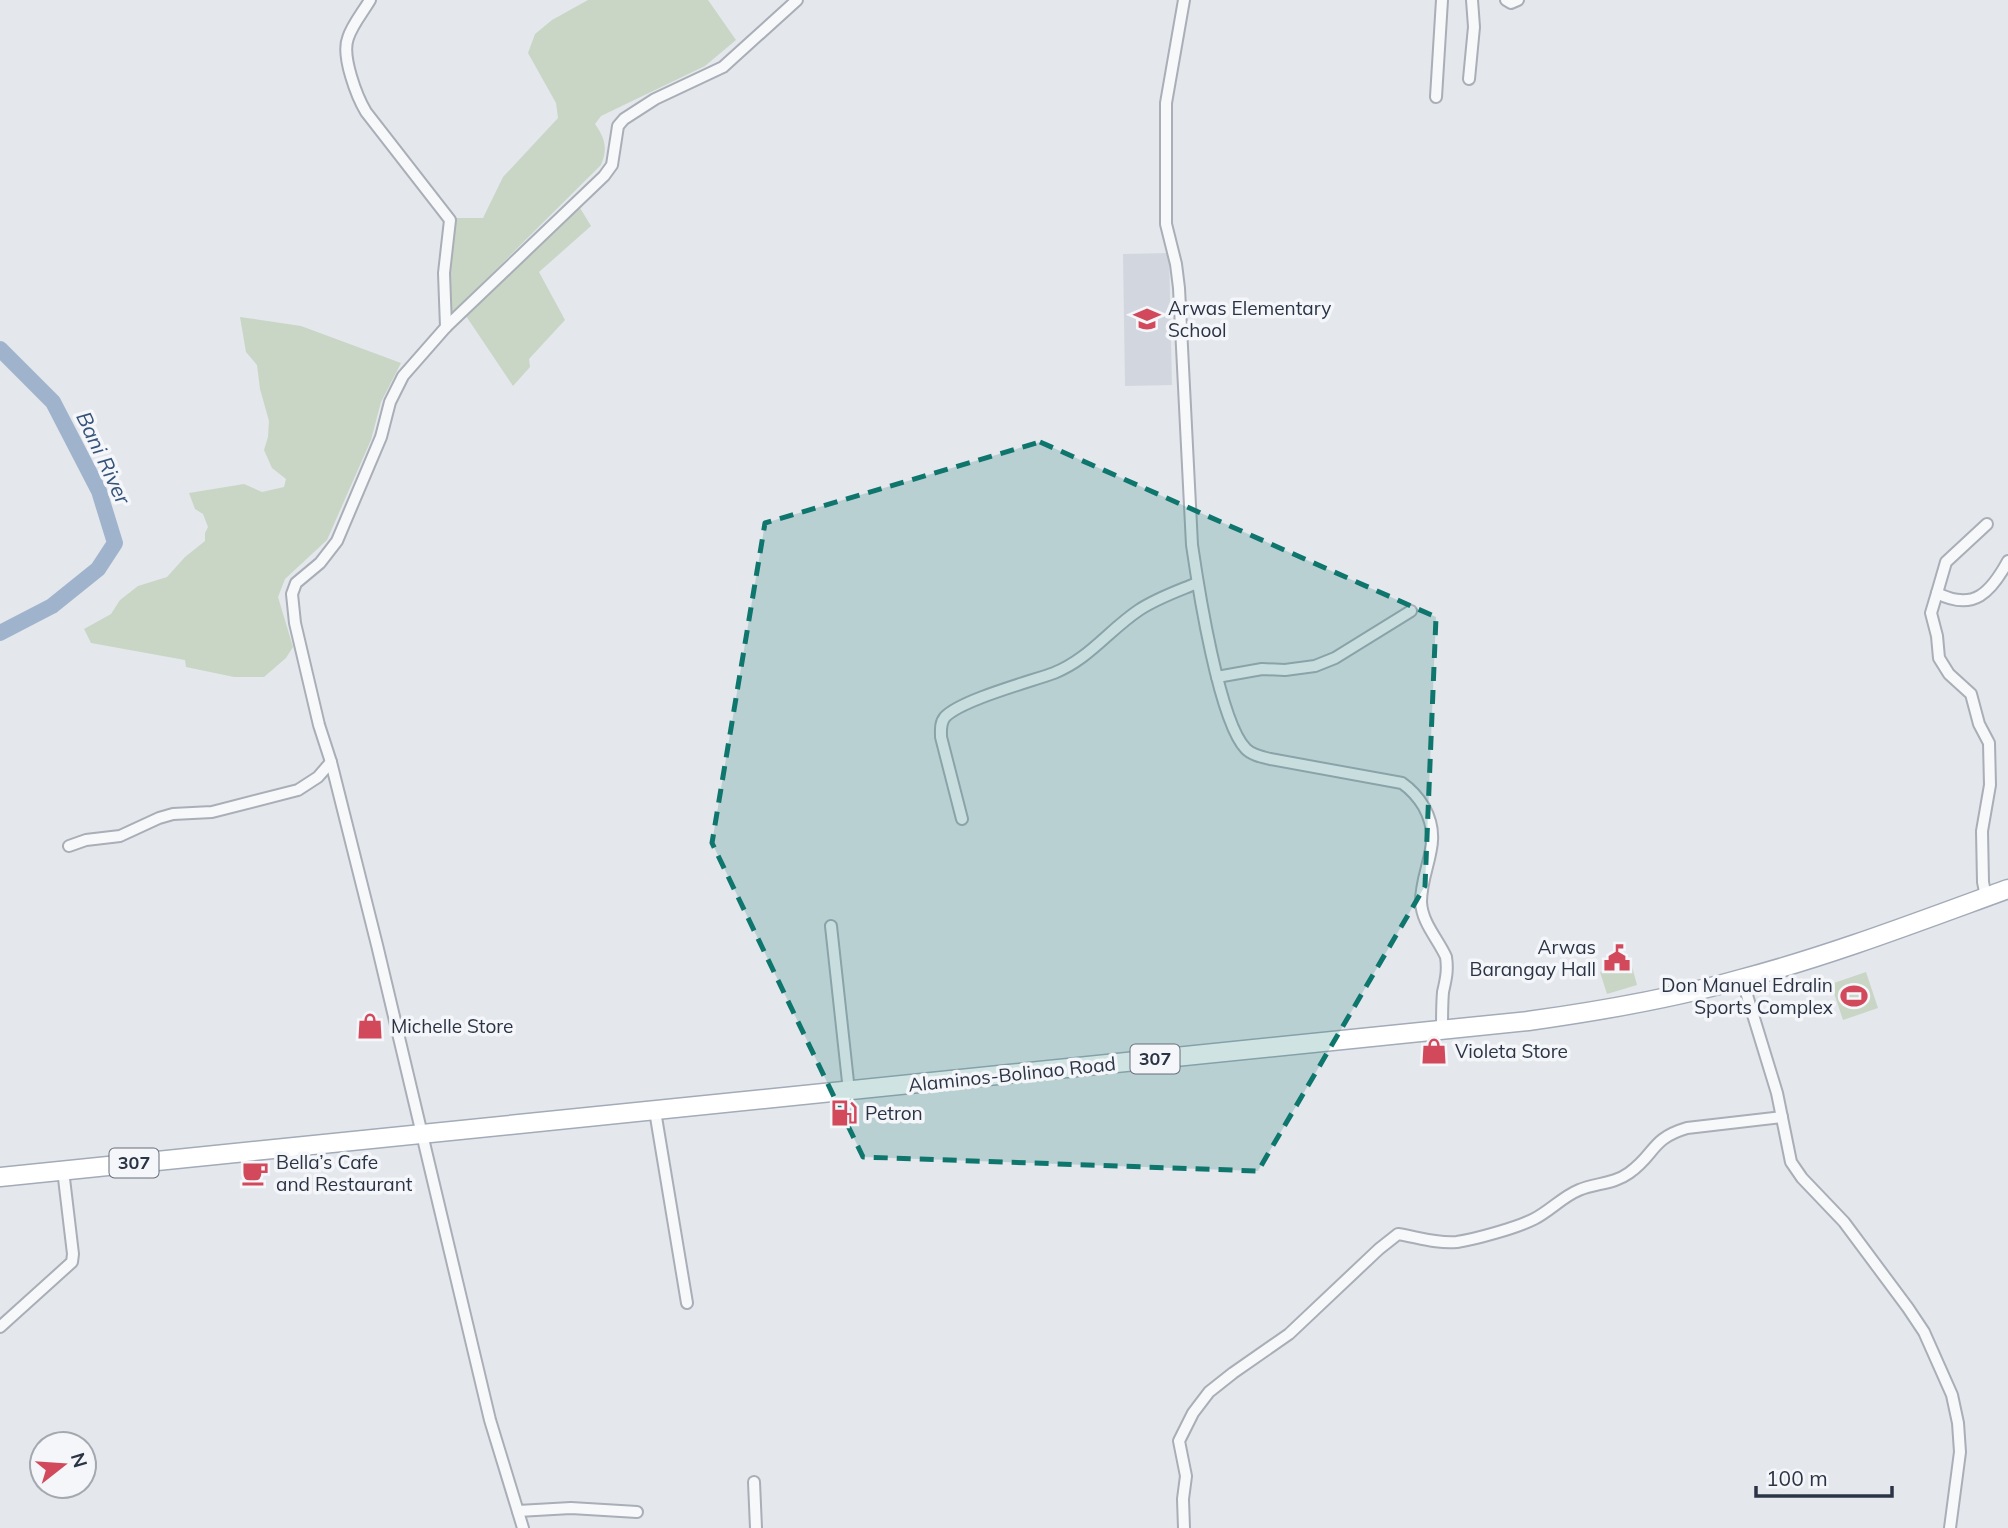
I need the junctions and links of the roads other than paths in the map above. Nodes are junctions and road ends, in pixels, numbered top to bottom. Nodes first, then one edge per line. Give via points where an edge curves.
1 (370, 0) edge
2 (797, 0) edge
3 (1184, 0) edge
4 (1442, 0) edge
5 (1472, 0) edge
6 (1506, 0) edge
7 (1518, 0) edge
8 (1469, 79) dead end
9 (1436, 97) dead end
10 (446, 327) junction
11 (1987, 524) dead end
12 (2008, 561) edge
13 (1197, 583) junction
14 (1937, 593) junction
15 (1411, 611) dead end
16 (1217, 677) junction
17 (331, 762) junction
18 (962, 819) dead end
19 (69, 846) dead end
20 (2008, 889) edge
21 (1986, 897) junction
22 (831, 926) dead end
23 (1742, 979) junction
24 (1442, 1028) junction
25 (849, 1091) junction
26 (655, 1111) junction
27 (1782, 1117) junction
28 (423, 1133) junction
29 (63, 1170) junction
30 (0, 1177) edge
31 (687, 1303) dead end
32 (0, 1327) edge
33 (754, 1482) dead end
34 (518, 1511) junction
35 (637, 1512) dead end
36 (523, 1528) edge
37 (756, 1528) edge
38 (1184, 1528) edge
39 (1950, 1528) edge

1 - 10 street via 347,40 349,67 366,112 450,220 444,273
2 - 10 street via 723,67 624,119 618,126 612,165 604,176
3 - 13 street via 1166,103 1166,224 1177,264
4 - 9 street
5 - 8 street
6 - 7 street
10 - 17 street via 403,376 337,541 296,583 292,594 295,623
11 - 14 street via 1946,562
12 - 14 street via 1987,592 1975,598 1952,601
13 - 16 street
13 - 18 street via 1138,611 1077,662 972,702 946,717 941,737
14 - 21 street via 1931,613 1939,658 1971,694 1989,743 1990,785 1982,831
15 - 16 street via 1315,666
16 - 24 street via 1246,749 1259,757 1402,783 1422,804 1432,827 1433,845 1422,910 1447,965
17 - 19 street via 298,790 212,812 173,814 120,836
17 - 28 street
20 - 21 main road, Alaminos-Bolinao Road / 307
21 - 23 main road, Alaminos-Bolinao Road / 307
22 - 25 street
23 - 24 main road, Alaminos-Bolinao Road / 307 via 1625,1007
23 - 27 street
24 - 25 main road, Alaminos-Bolinao Road / 307
25 - 26 main road, Alaminos-Bolinao Road / 307
26 - 28 main road, Alaminos-Bolinao Road / 307
26 - 31 street
27 - 38 street via 1673,1132 1660,1139 1629,1174 1579,1190 1517,1226 1456,1242 1398,1234 1289,1335 1209,1392 1193,1413 1179,1441 1186,1476
27 - 39 street via 1791,1162 1877,1265 1924,1332 1941,1366 1959,1433
28 - 29 main road, Alaminos-Bolinao Road / 307
28 - 34 street via 490,1420
29 - 30 main road, Alaminos-Bolinao Road / 307
29 - 32 street via 72,1262
33 - 37 street
34 - 35 street
34 - 36 street

